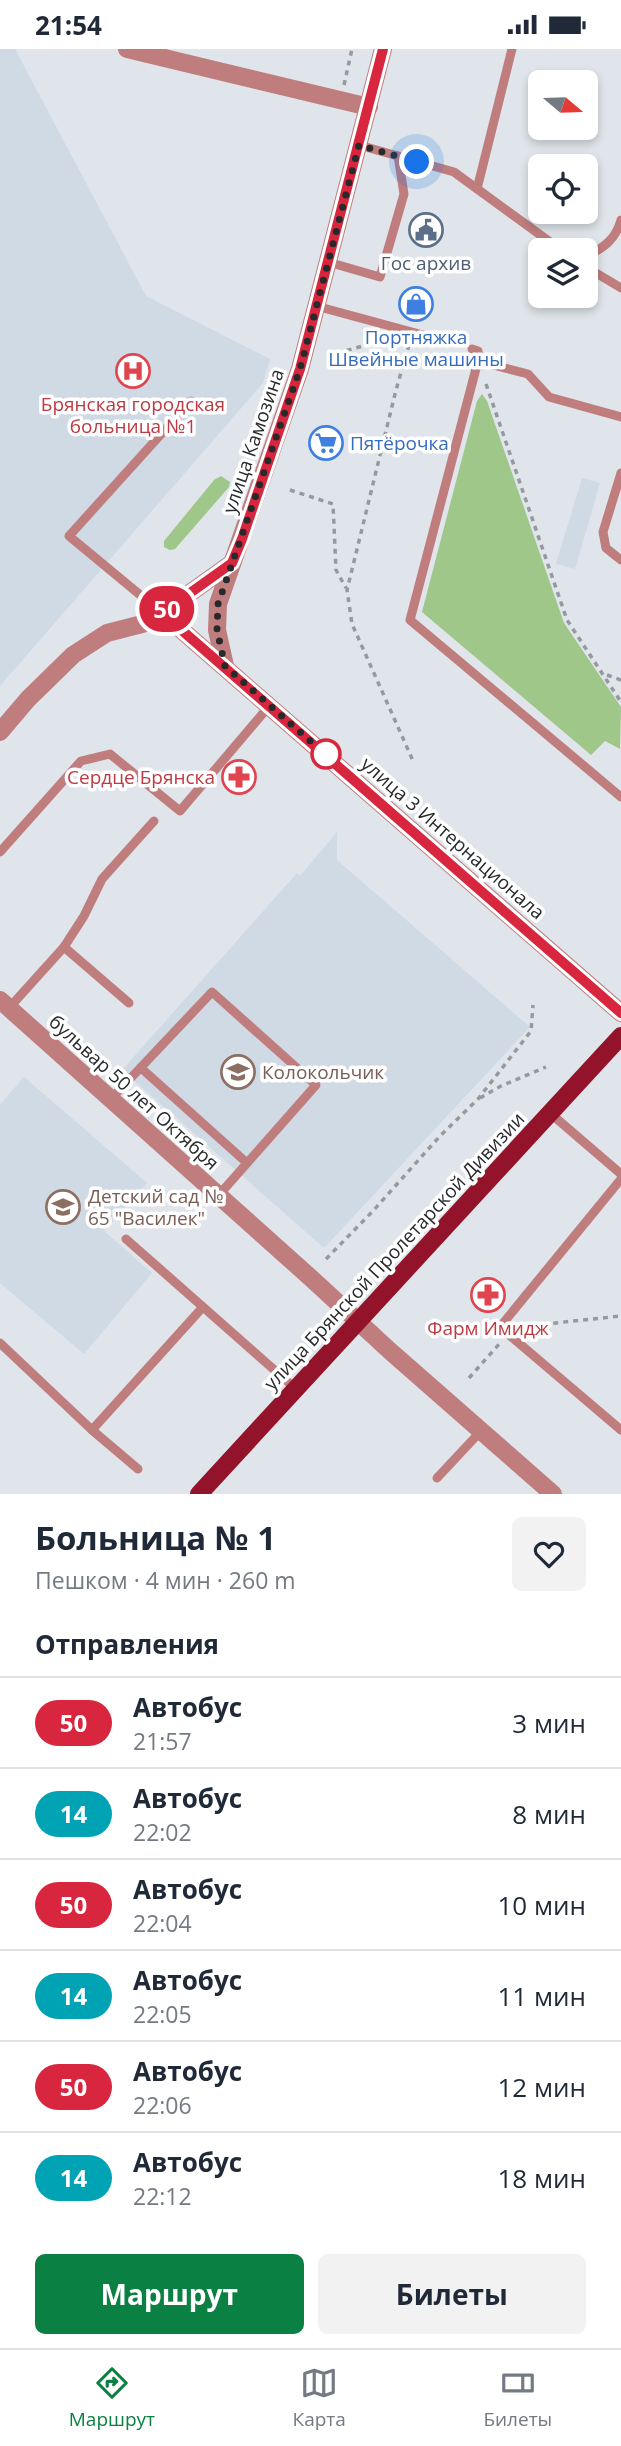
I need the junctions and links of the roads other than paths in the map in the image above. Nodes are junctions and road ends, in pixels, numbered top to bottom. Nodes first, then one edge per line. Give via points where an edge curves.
1 (127, 49) edge
2 (383, 49) edge
3 (512, 49) edge
4 (369, 107) junction
5 (359, 145) junction
6 (398, 156) junction
7 (477, 189) junction
8 (621, 220) edge
9 (544, 238) edge
10 (598, 251) edge
11 (328, 262) junction
12 (598, 274) edge
13 (621, 288) edge
14 (316, 306) junction
15 (434, 338) dead end
16 (472, 349) dead end
17 (478, 361) junction
18 (191, 401) dead end
19 (621, 417) edge
20 (621, 473) edge
21 (621, 560) edge
22 (232, 563) junction
23 (162, 613) junction
24 (225, 666) junction
25 (270, 705) junction
26 (1, 729) edge
27 (621, 797) edge
28 (154, 821) dead end
29 (0, 852) edge
30 (64, 947) junction
31 (129, 1003) dead end
32 (5, 1004) edge
33 (621, 1013) edge
34 (621, 1036) edge
35 (141, 1068) junction
36 (111, 1099) junction
37 (550, 1113) junction
38 (247, 1163) junction
39 (621, 1177) edge
40 (218, 1196) junction
41 (126, 1239) dead end
42 (202, 1308) junction
43 (359, 1322) junction
44 (0, 1343) edge
45 (296, 1389) junction
46 (92, 1430) junction
47 (482, 1430) junction
48 (621, 1430) edge
49 (138, 1469) dead end
50 (437, 1478) dead end
51 (202, 1493) edge
52 (553, 1494) edge

1 - 4 street
2 - 4 street, улица Камозина
3 - 7 lane
4 - 5 street, улица Камозина
5 - 6 lane
5 - 11 street, улица Камозина
6 - 7 lane via 454,172
6 - 11 lane via 404,194 380,277
7 - 9 lane
8 - 10 lane via 618,232
11 - 14 street, улица Камозина
12 - 13 lane
14 - 15 lane
14 - 22 street, улица Камозина via 300,369
16 - 17 lane via 478,351
17 - 19 lane via 528,374 549,397
17 - 27 lane via 410,620
18 - 23 lane via 69,536
20 - 21 lane via 603,531 606,548
22 - 23 street
22 - 24 street, улица Камозина via 218,604 217,630
23 - 24 street, улица 3 Интернационала
23 - 26 street via 142,624 107,633 73,655
24 - 25 street, улица 3 Интернационала
25 - 29 lane via 180,811 110,754 80,761
25 - 33 street, улица 3 Интернационала
28 - 30 lane via 103,879
30 - 31 lane
30 - 32 lane
32 - 36 street, бульвар 50 лет Октября
34 - 37 main road, улица Брянской Пролетарской Дивизии
35 - 36 lane
35 - 38 lane
35 - 38 lane via 212,992 316,1085
36 - 40 street, бульвар 50 лет Октября
37 - 39 lane
37 - 43 main road, улица Брянской Пролетарской Дивизии
38 - 40 lane
39 - 48 lane via 500,1327
40 - 43 street, бульвар 50 лет Октября
41 - 42 lane
42 - 45 lane
42 - 46 lane
43 - 45 main road, улица Брянской Пролетарской Дивизии
43 - 47 street, бульвар 50 лет Октября
44 - 46 lane
45 - 51 main road, улица Брянской Пролетарской Дивизии
46 - 49 lane
47 - 50 lane
47 - 52 street, бульвар 50 лет Октября

